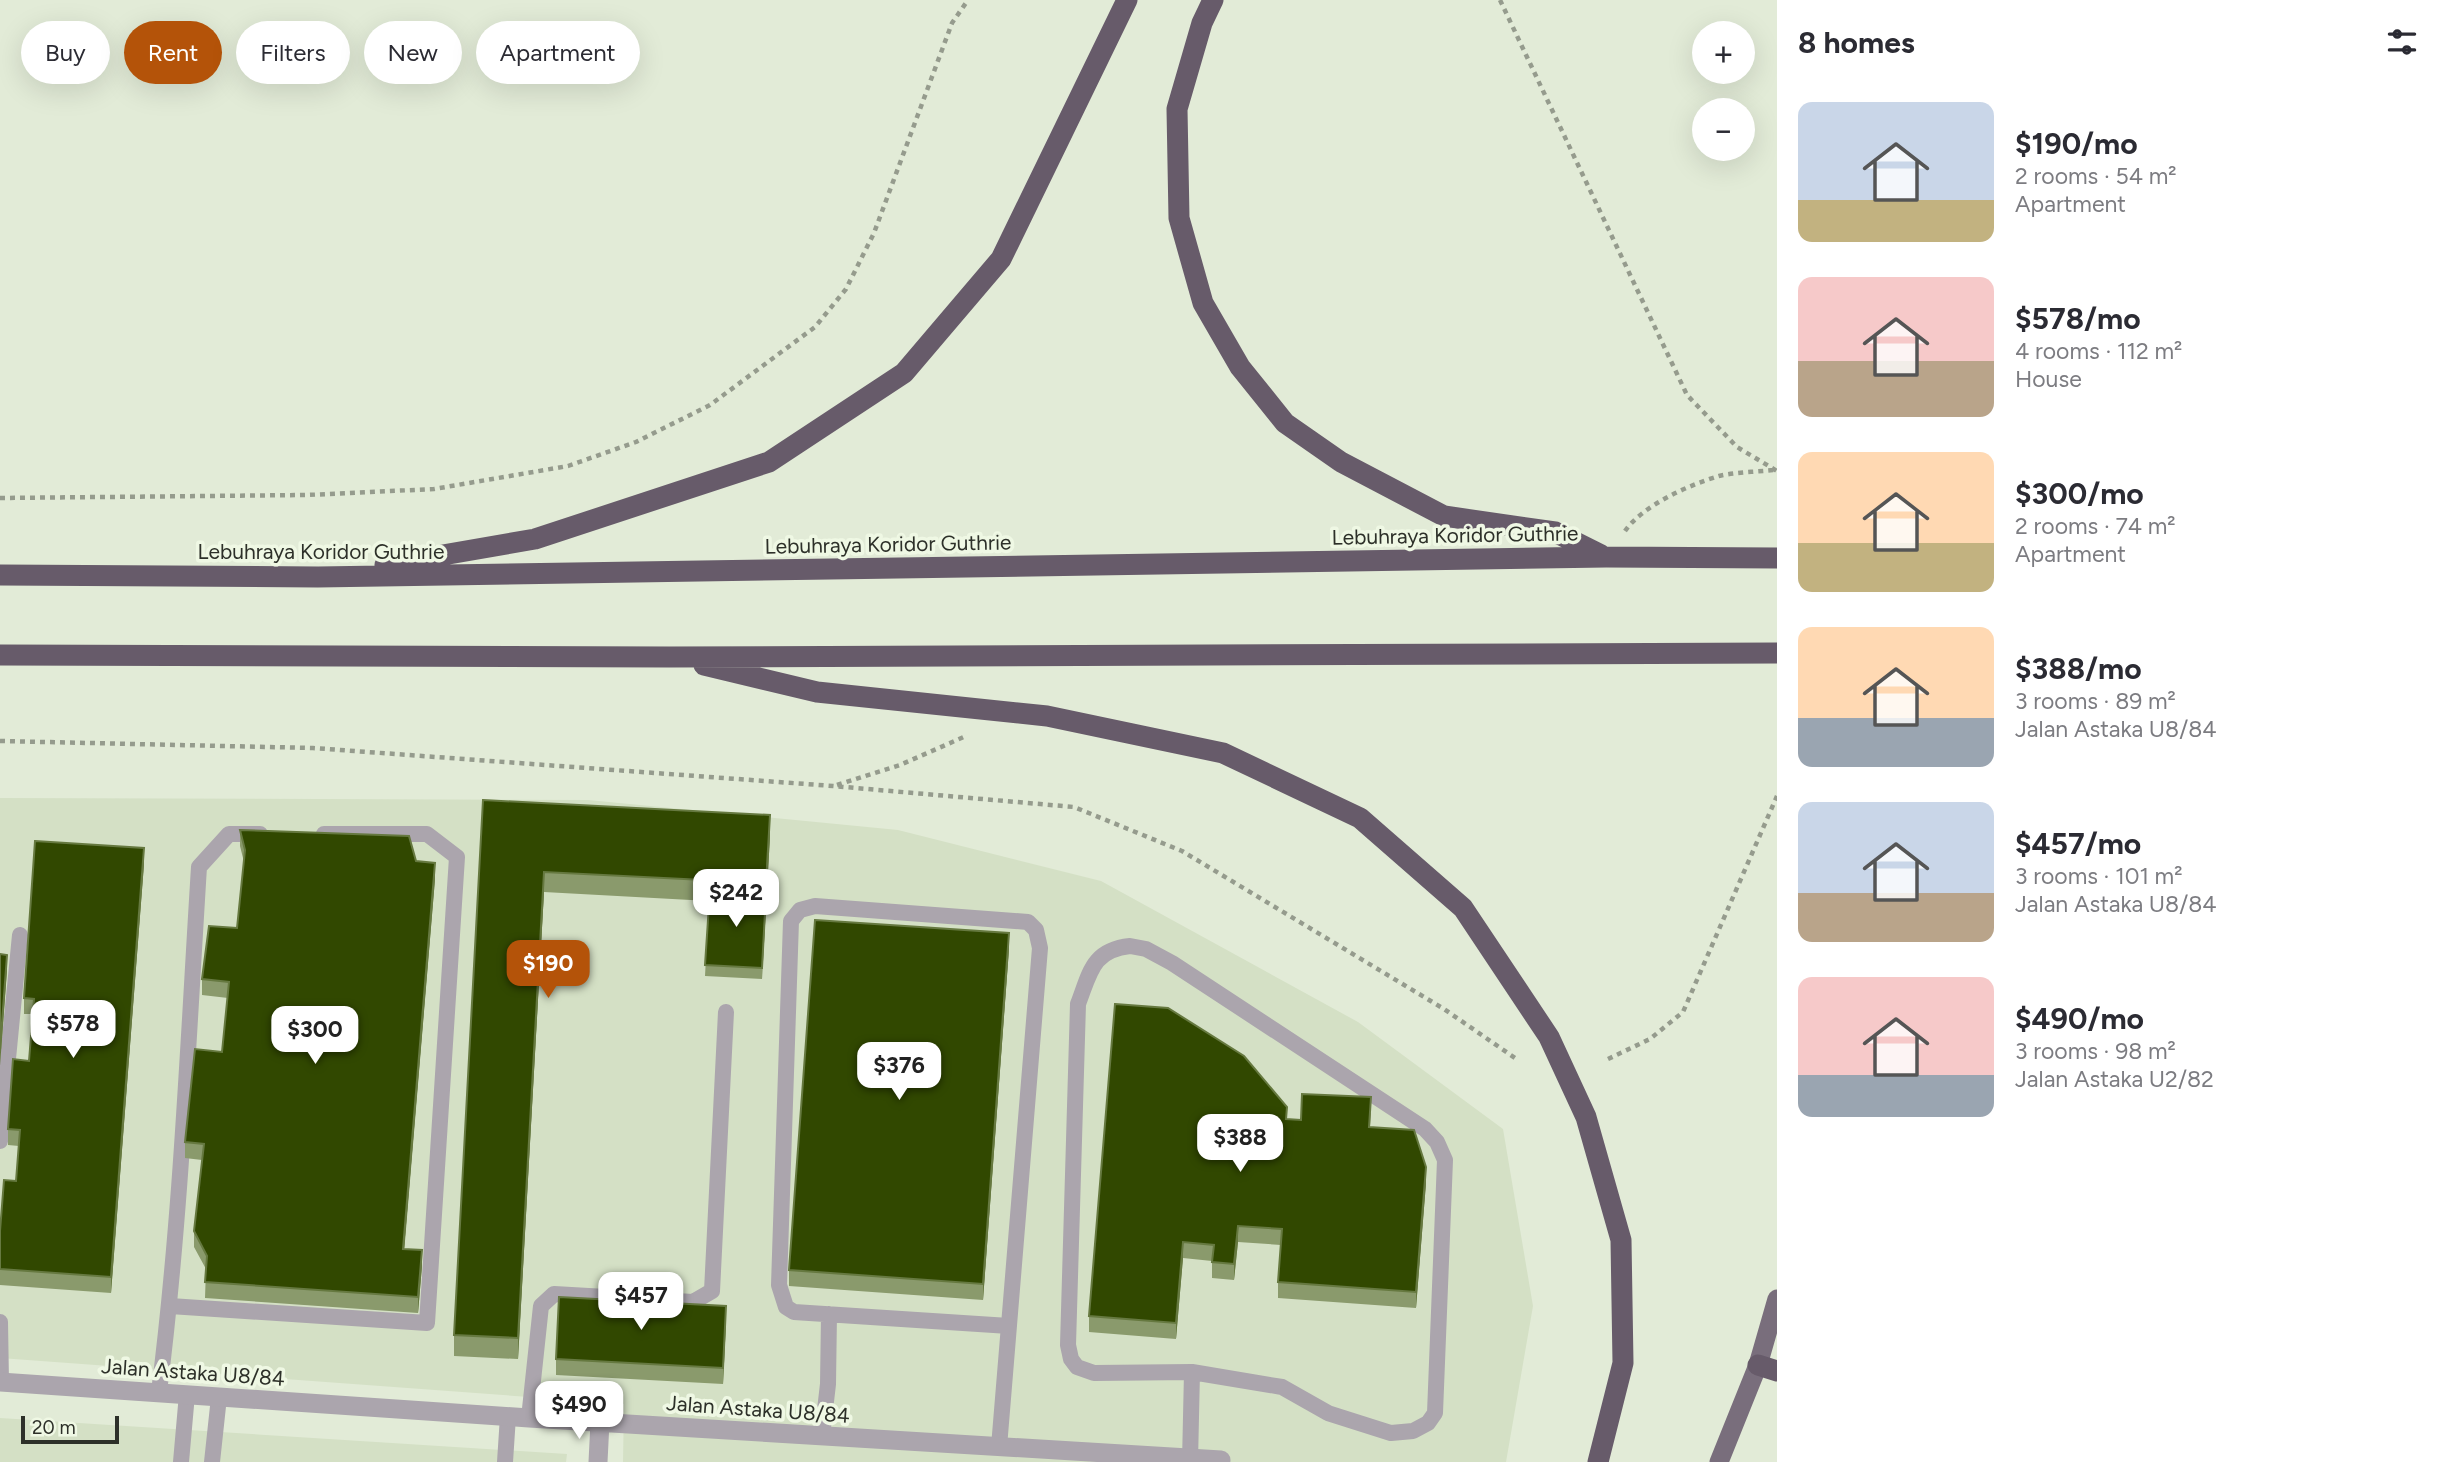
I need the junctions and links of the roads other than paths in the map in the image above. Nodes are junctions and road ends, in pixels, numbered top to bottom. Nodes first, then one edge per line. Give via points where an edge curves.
1 (1127, 0) edge
2 (1213, 0) edge
3 (1606, 557) junction
4 (1777, 558) edge
5 (0, 575) edge
6 (318, 577) junction
7 (1777, 653) edge
8 (0, 655) edge
9 (669, 657) junction
10 (282, 834) edge
11 (309, 834) edge
12 (20, 935) dead end
13 (726, 1012) dead end
14 (0, 1141) edge
15 (1777, 1299) edge
16 (170, 1306) junction
17 (829, 1314) junction
18 (0, 1322) edge
19 (1009, 1326) junction
20 (1767, 1367) edge
21 (1192, 1371) junction
22 (1, 1382) edge
23 (159, 1392) junction
24 (187, 1394) junction
25 (219, 1396) junction
26 (508, 1416) junction
27 (529, 1418) junction
28 (600, 1422) junction
29 (822, 1436) junction
30 (999, 1447) junction
31 (1190, 1460) edge
32 (1221, 1461) edge
33 (181, 1462) edge
34 (212, 1462) edge
35 (505, 1462) edge
36 (598, 1462) edge
37 (1598, 1462) edge
38 (1719, 1462) edge

1 - 6 highway via 1001,259 904,373 769,463 535,539
2 - 3 highway via 1177,109 1179,218 1203,303 1240,366 1285,423 1341,462 1432,510 1444,516 1555,532
3 - 4 highway, Lebuhraya Koridor Guthrie
3 - 6 highway, Lebuhraya Koridor Guthrie
5 - 6 highway, Lebuhraya Koridor Guthrie
7 - 9 highway
8 - 9 highway
9 - 37 highway via 817,692 1047,716 1223,752 1360,818 1463,908 1549,1037 1586,1117 1621,1240 1623,1363
10 - 16 lane via 229,834 199,867
11 - 16 lane via 427,834 457,857 427,1323
12 - 14 lane
13 - 27 lane via 712,1291 693,1301 554,1294 541,1306
15 - 20 main road
16 - 23 lane
17 - 19 lane
17 - 19 lane via 794,1312 786,1307 779,1285 791,920 800,910 815,906 1028,922 1035,930 1040,948
17 - 29 lane
18 - 22 lane
19 - 30 lane
20 - 38 main road
21 - 21 lane via 1282,1387 1328,1413 1391,1433 1413,1431 1427,1423 1436,1413 1445,1160 1425,1129 1172,963 1146,949 1114,948 1094,965 1078,1004 1068,1345 1077,1367 1094,1373
21 - 31 lane
22 - 23 street, Jalan Astaka U8/84
23 - 24 street, Jalan Astaka U8/84
24 - 25 street, Jalan Astaka U8/84
24 - 33 lane
25 - 26 street, Jalan Astaka U8/84
25 - 34 lane
26 - 27 street, Jalan Astaka U8/84
26 - 35 lane
27 - 28 street, Jalan Astaka U8/84
28 - 29 street, Jalan Astaka U8/84
28 - 36 street
29 - 30 street, Jalan Astaka U8/84
30 - 31 street, Jalan Astaka U8/84
31 - 32 street, Jalan Astaka U8/84

